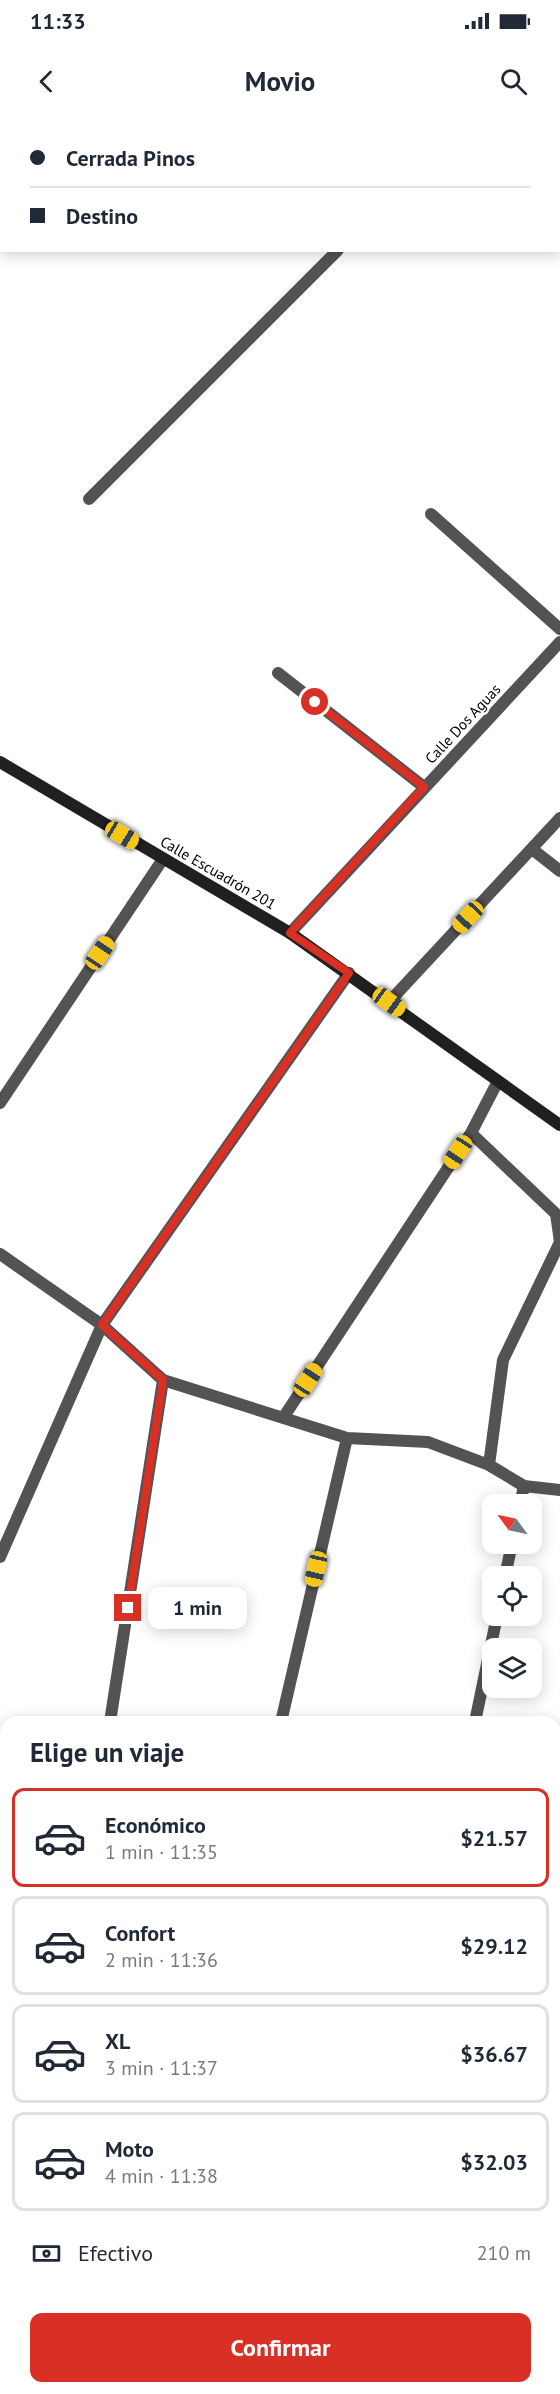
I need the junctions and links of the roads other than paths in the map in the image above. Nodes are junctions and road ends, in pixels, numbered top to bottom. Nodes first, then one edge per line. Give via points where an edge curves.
1 (336, 252) edge
2 (89, 499) dead end
3 (432, 514) dead end
4 (560, 629) edge
5 (560, 642) edge
6 (278, 673) dead end
7 (0, 762) edge
8 (424, 787) junction
9 (560, 818) edge
10 (532, 849) junction
11 (163, 859) junction
12 (560, 871) edge
13 (290, 933) junction
14 (349, 973) junction
15 (389, 1002) junction
16 (498, 1081) junction
17 (0, 1103) edge
18 (560, 1125) edge
19 (471, 1133) junction
20 (0, 1254) edge
21 (102, 1325) junction
22 (163, 1380) junction
23 (283, 1418) junction
24 (347, 1438) junction
25 (489, 1465) junction
26 (524, 1486) junction
27 (560, 1490) edge
28 (522, 1494) edge
29 (0, 1557) edge
30 (495, 1626) edge
31 (111, 1716) edge
32 (281, 1716) edge
33 (476, 1716) edge

1 - 2 street
3 - 4 street
5 - 8 street, Calle Dos Aguas
6 - 8 street
7 - 11 street, Calle Escuadrón 201
8 - 13 street, Calle Dos Aguas
9 - 10 street
10 - 12 street
10 - 15 street
11 - 13 street, Calle Escuadrón 201
11 - 17 street
13 - 14 street, Calle Escuadrón 201
14 - 15 street, Calle Escuadrón 201
14 - 21 street
15 - 16 street, Calle Escuadrón 201
16 - 18 street, Calle Escuadrón 201
16 - 19 street
19 - 23 street
19 - 25 street via 556,1214 560,1242 503,1360
20 - 21 street
21 - 22 street
21 - 29 street
22 - 23 street
22 - 31 street
23 - 24 street
24 - 25 street via 428,1442
24 - 32 street
25 - 26 street
26 - 27 street
26 - 28 street
30 - 33 street

